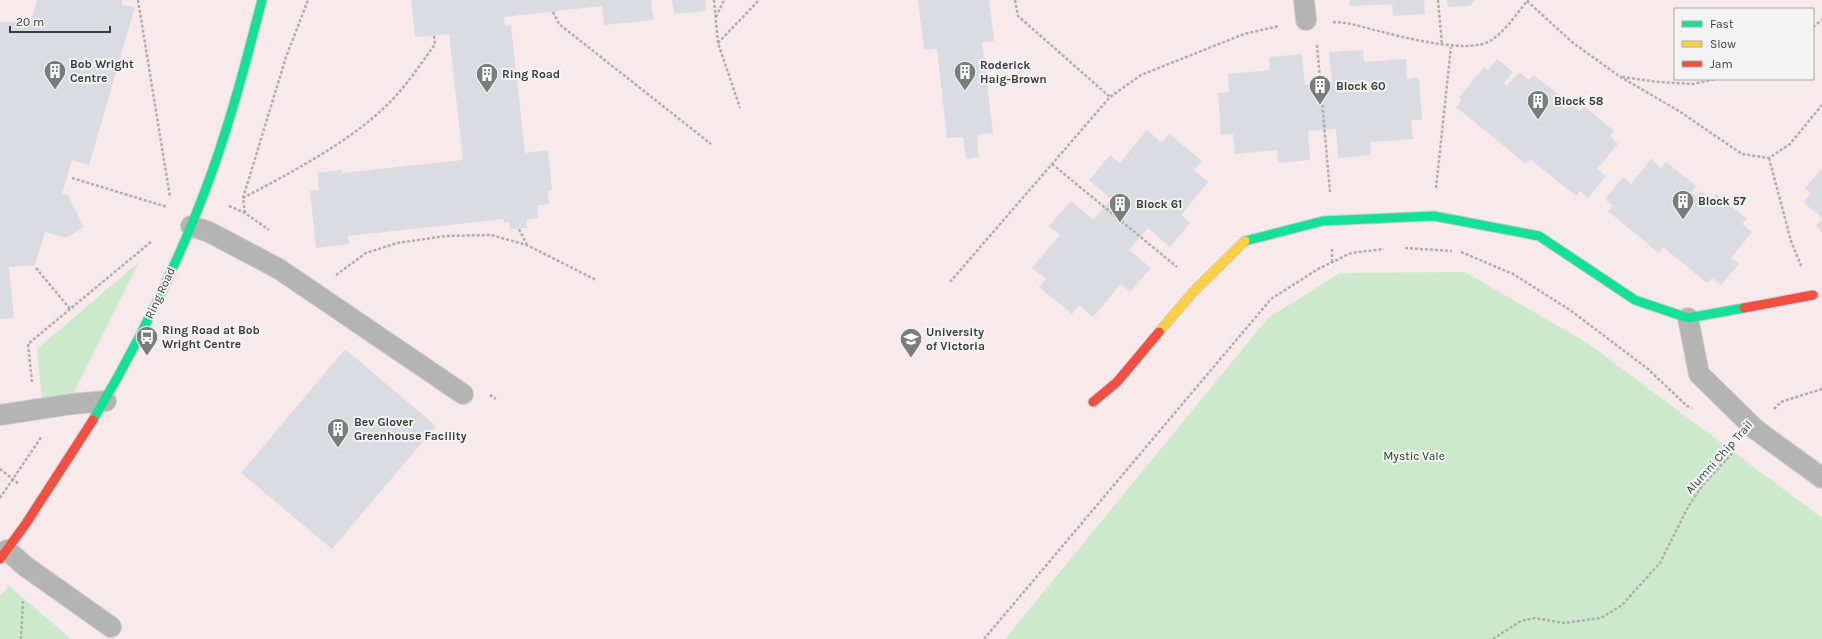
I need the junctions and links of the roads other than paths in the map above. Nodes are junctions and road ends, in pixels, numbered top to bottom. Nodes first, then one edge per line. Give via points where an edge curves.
1 (262, 0) edge
2 (1304, 0) edge
3 (1310, 20) road end
4 (191, 226) junction
5 (1813, 295) road end
6 (1688, 318) junction
7 (463, 394) dead end
8 (106, 401) junction
9 (1093, 402) dead end
10 (0, 415) edge
11 (1822, 478) edge
12 (3, 554) edge
13 (111, 627) dead end

1 - 4 street, Ring Road via 226,130
2 - 3 lane
4 - 7 lane via 209,232 279,269
4 - 8 street, Ring Road via 151,313
5 - 6 street
6 - 9 street via 1635,300 1539,236 1434,216 1323,222 1245,242 1200,285 1117,382
6 - 11 lane via 1699,374 1755,429
8 - 10 lane
8 - 12 street, Ring Road via 78,447
12 - 13 lane via 25,566

